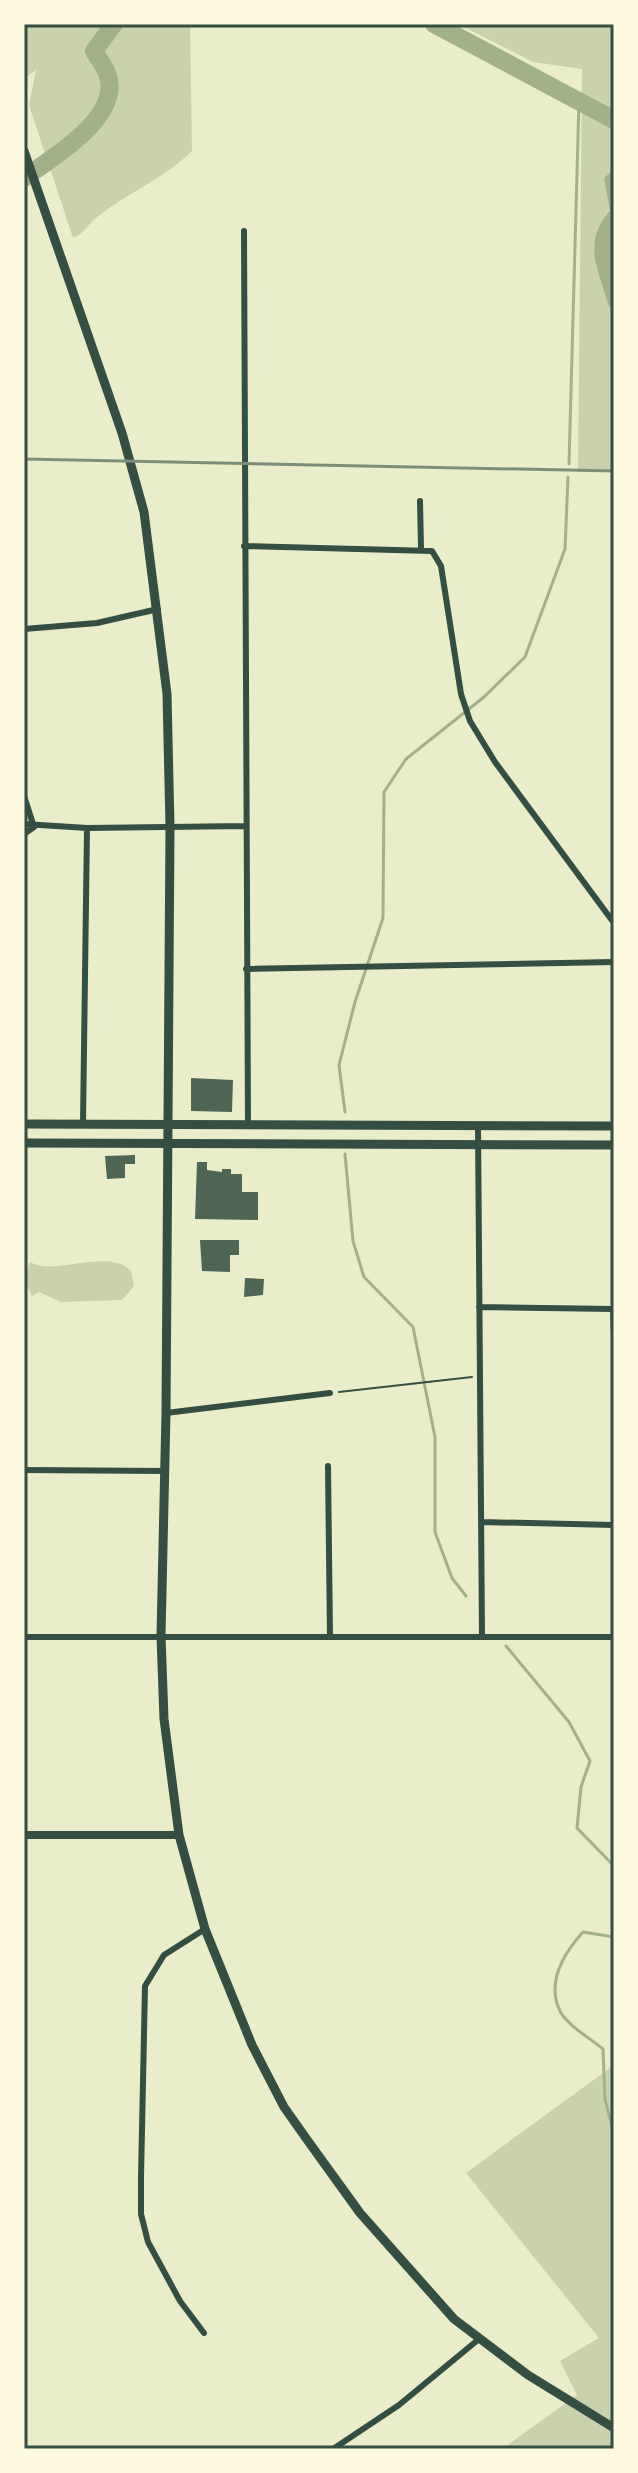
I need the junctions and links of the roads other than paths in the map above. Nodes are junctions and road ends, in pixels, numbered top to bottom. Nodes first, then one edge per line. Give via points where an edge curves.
1 (24, 151) edge
2 (244, 231) dead end
3 (420, 501) dead end
4 (244, 546) junction
5 (421, 548) junction
6 (159, 608) junction
7 (24, 629) edge
8 (24, 796) edge
9 (24, 824) edge
10 (245, 826) junction
11 (34, 827) junction
12 (170, 827) junction
13 (87, 828) junction
14 (24, 834) edge
15 (614, 923) edge
16 (614, 962) edge
17 (246, 969) junction
18 (24, 1124) edge
19 (83, 1125) junction
20 (167, 1125) junction
21 (248, 1126) junction
22 (305, 1126) junction
23 (379, 1126) junction
24 (478, 1126) junction
25 (614, 1126) edge
26 (24, 1143) edge
27 (166, 1144) junction
28 (305, 1144) junction
29 (379, 1144) junction
30 (477, 1144) junction
31 (614, 1145) edge
32 (479, 1307) junction
33 (614, 1309) edge
34 (614, 1336) edge
35 (330, 1393) road end
36 (166, 1413) junction
37 (328, 1466) dead end
38 (24, 1470) edge
39 (165, 1471) junction
40 (481, 1522) junction
41 (614, 1525) edge
42 (161, 1636) junction
43 (24, 1637) edge
44 (330, 1637) junction
45 (482, 1637) junction
46 (614, 1637) edge
47 (24, 1835) edge
48 (179, 1835) junction
49 (205, 1929) junction
50 (204, 2333) dead end
51 (479, 2339) junction
52 (614, 2428) edge
53 (333, 2449) edge

1 - 6 main road via 122,433 144,512
2 - 4 street
3 - 5 street
4 - 5 street
4 - 10 street
5 - 15 street via 432,551 441,566 466,707 478,736
6 - 7 street via 97,623
6 - 12 main road
8 - 11 street
9 - 11 street
10 - 12 street
10 - 17 street
11 - 13 street
11 - 14 street
12 - 13 street
12 - 20 main road
13 - 19 street
16 - 17 street
17 - 21 street
18 - 19 main road
19 - 20 main road
20 - 21 main road
20 - 27 main road
21 - 22 main road
22 - 23 main road
22 - 28 main road
23 - 24 main road
23 - 29 main road
24 - 25 main road
24 - 30 street
26 - 27 main road
27 - 28 main road
27 - 36 main road
28 - 29 main road
29 - 30 main road
30 - 31 main road
30 - 32 street
32 - 33 street
32 - 40 street
33 - 34 street
35 - 36 street
36 - 39 main road
37 - 44 street
38 - 39 street
39 - 42 main road
40 - 41 street
40 - 45 street
42 - 43 street
42 - 44 street
42 - 48 main road via 164,1719
44 - 45 street
45 - 46 street
47 - 48 street
48 - 49 main road
49 - 50 street via 164,1955 145,1986 141,2162 141,2214 148,2242
49 - 51 main road via 252,2045 284,2107 360,2213 454,2319
51 - 52 main road
51 - 53 street via 399,2405

